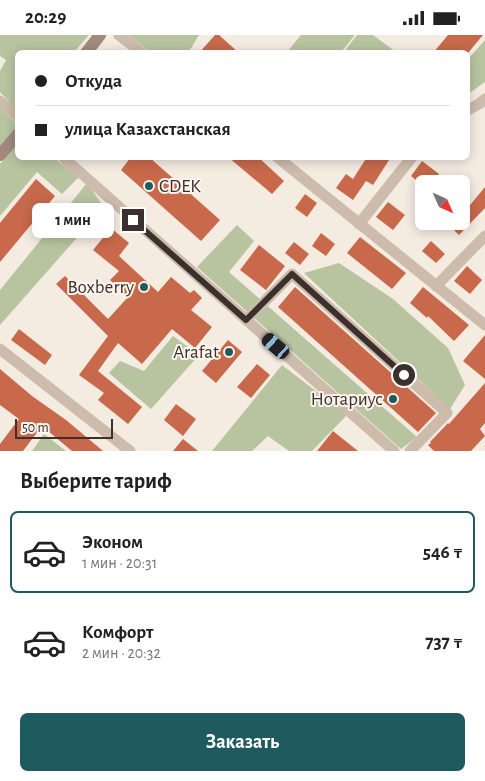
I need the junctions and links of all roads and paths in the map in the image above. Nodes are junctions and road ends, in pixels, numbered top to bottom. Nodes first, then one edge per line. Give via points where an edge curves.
1 (100, 35) edge
2 (119, 35) edge
3 (88, 50) edge
4 (138, 50) edge
5 (485, 99) edge
6 (0, 101) edge
7 (470, 109) edge
8 (15, 114) edge
9 (15, 138) edge
10 (0, 155) edge
11 (65, 160) edge
12 (282, 160) edge
13 (410, 160) edge
14 (360, 224) junction
15 (485, 236) edge
16 (436, 286) junction
17 (246, 320) junction
18 (485, 325) edge
19 (0, 349) edge
20 (130, 451) edge
21 (394, 451) edge
22 (410, 451) edge

1 - 3 main road
2 - 4 street
5 - 7 street
6 - 8 street
9 - 10 main road
11 - 17 street
12 - 14 street
13 - 14 street
14 - 16 street
15 - 16 street
16 - 18 street
17 - 21 street
17 - 22 street via 292,274 447,413
19 - 20 street

